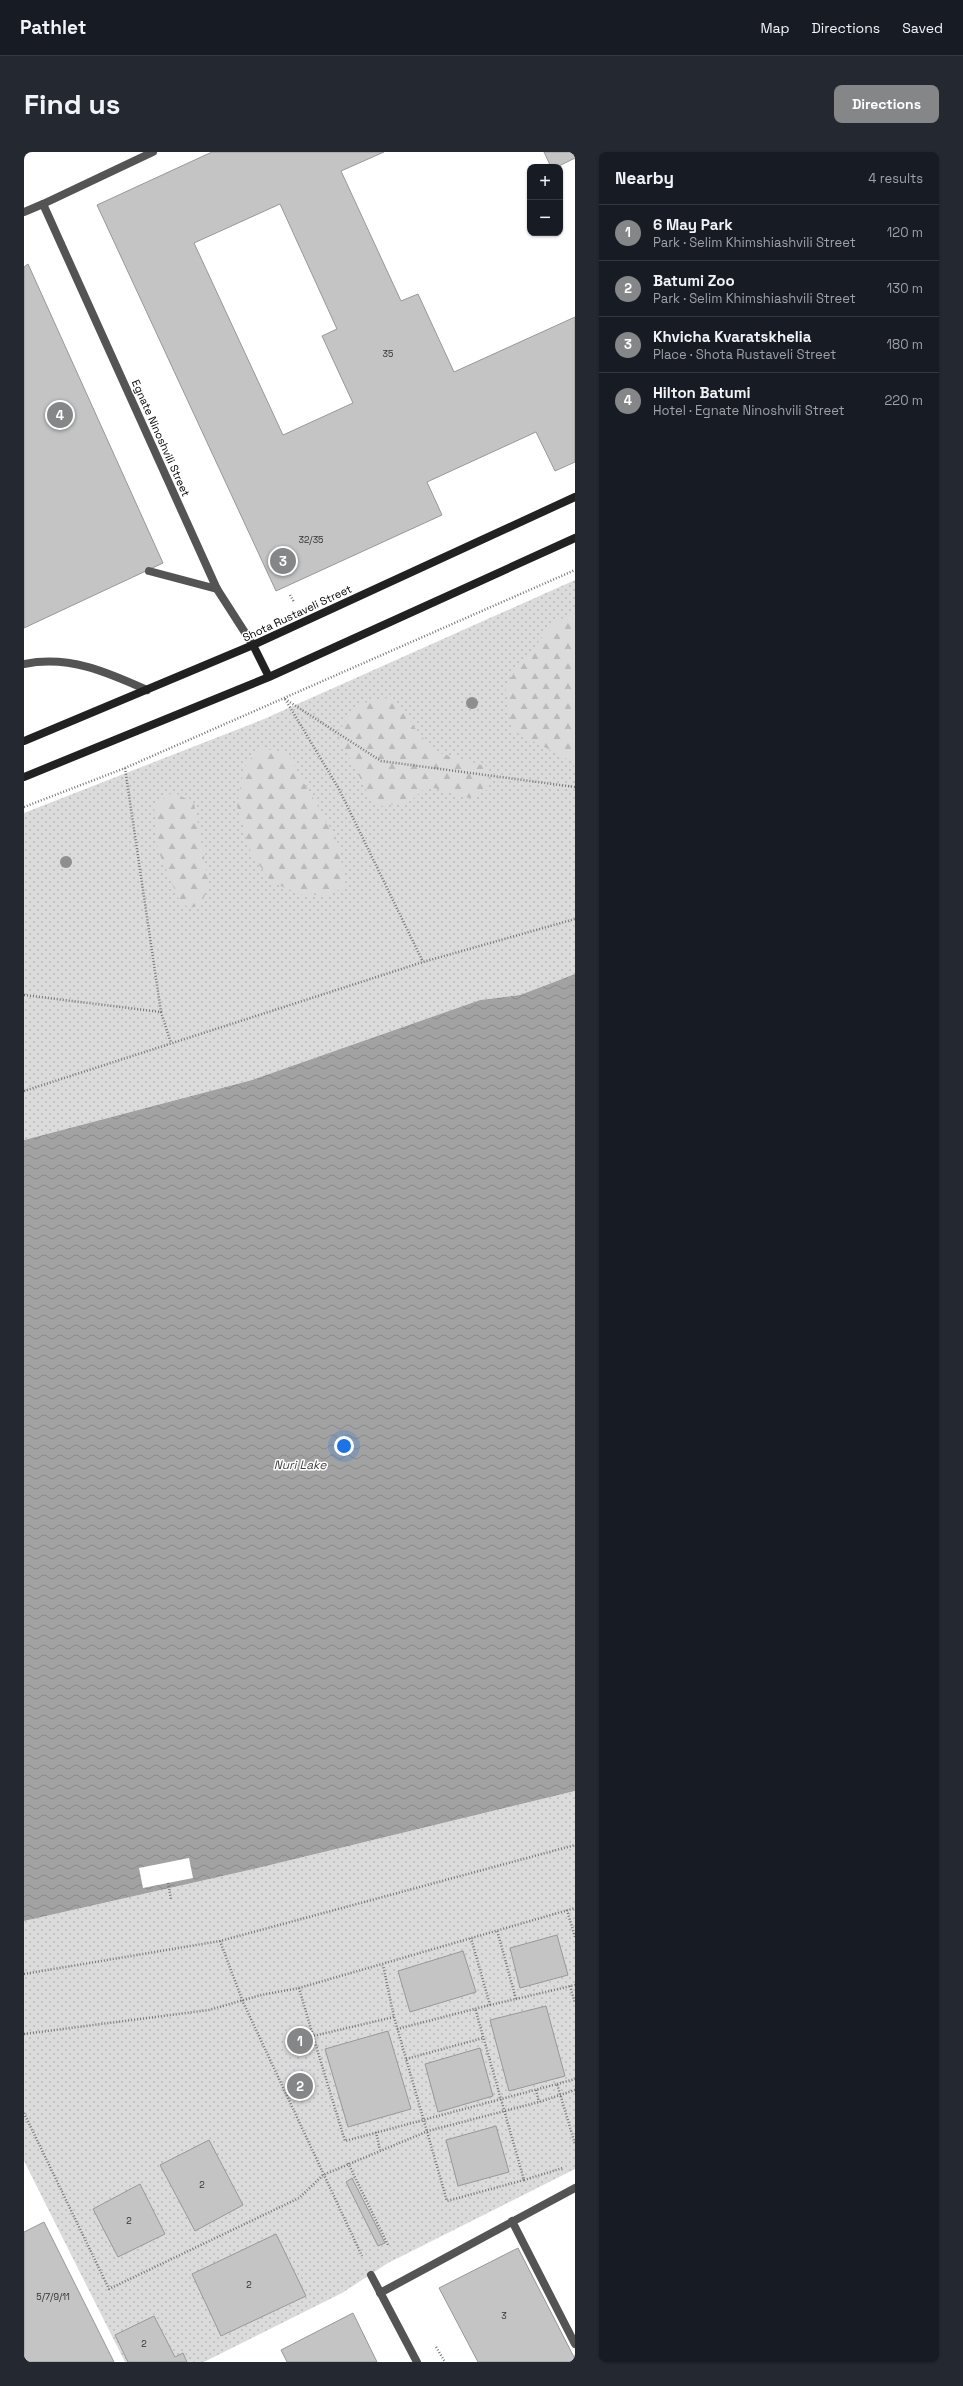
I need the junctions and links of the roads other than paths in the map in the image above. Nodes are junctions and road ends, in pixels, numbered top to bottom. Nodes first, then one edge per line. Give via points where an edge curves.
1 (153, 152) edge
2 (43, 204) junction
3 (24, 212) edge
4 (575, 497) edge
5 (575, 538) edge
6 (149, 571) dead end
7 (217, 589) junction
8 (253, 645) junction
9 (24, 664) edge
10 (269, 677) junction
11 (147, 690) junction
12 (24, 741) edge
13 (24, 777) edge
14 (575, 2188) edge
15 (512, 2221) junction
16 (371, 2275) road end
17 (380, 2293) junction
18 (575, 2344) edge
19 (417, 2362) edge

1 - 2 street
2 - 3 street
2 - 7 street, Egnate Ninoshvili Street
4 - 8 main road, Shota Rustaveli Street
5 - 10 main road
6 - 7 street
7 - 8 street, Egnate Ninoshvili Street
8 - 10 main road, Egnate Ninoshvili Street
8 - 11 main road, Shota Rustaveli Street
9 - 11 street via 54,661 76,663 99,669
10 - 13 main road
11 - 12 main road, Shota Rustaveli Street
14 - 15 street
15 - 17 street
15 - 18 street
16 - 17 street
17 - 19 street

